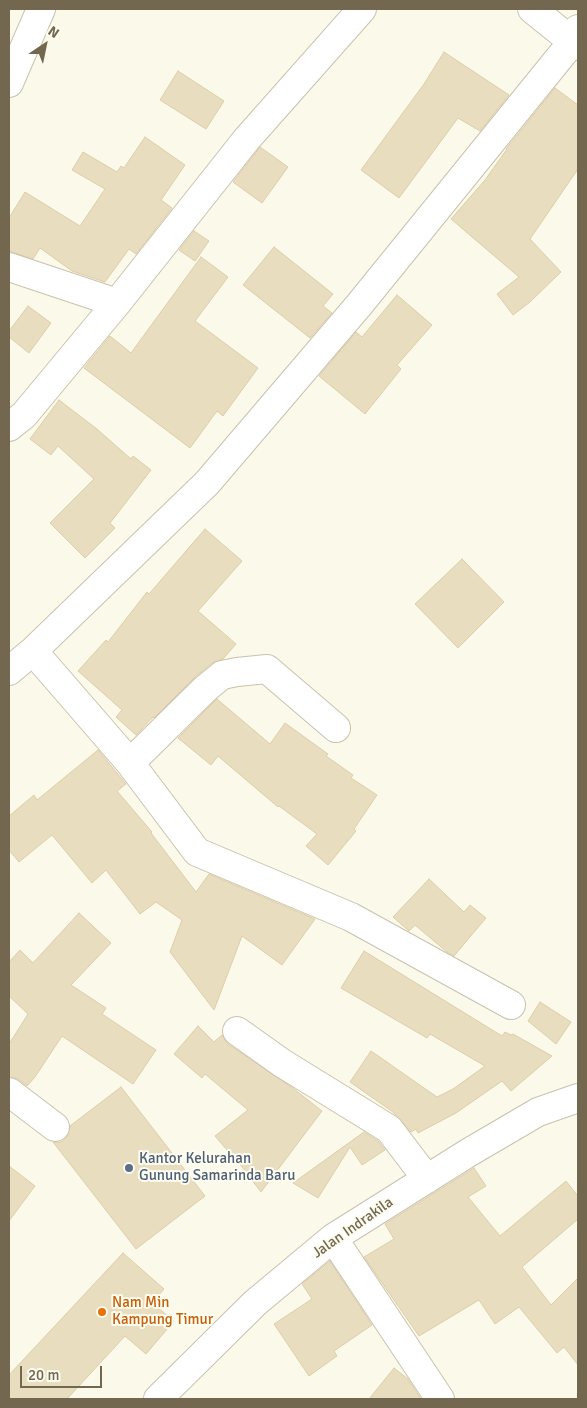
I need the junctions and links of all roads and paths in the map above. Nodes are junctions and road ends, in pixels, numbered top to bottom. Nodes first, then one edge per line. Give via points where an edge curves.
1 (41, 9) edge
2 (362, 9) edge
3 (532, 9) edge
4 (577, 39) edge
5 (9, 83) edge
6 (9, 267) edge
7 (117, 303) junction
8 (9, 428) edge
9 (33, 651) junction
10 (9, 671) edge
11 (336, 728) dead end
12 (130, 763) junction
13 (511, 1005) dead end
14 (237, 1031) dead end
15 (9, 1092) edge
16 (578, 1098) edge
17 (55, 1127) dead end
18 (427, 1178) junction
19 (333, 1238) junction
20 (158, 1399) edge
21 (440, 1399) edge

1 - 5 street
2 - 7 street via 246,140
3 - 4 street
4 - 9 street via 359,305 207,483
6 - 7 street
7 - 8 street via 24,415
9 - 10 street
9 - 12 street
11 - 12 street via 267,669 236,672 222,675 204,689
12 - 13 street via 197,852 351,917
14 - 18 street via 388,1129
15 - 17 street
16 - 18 street, Jalan Indrakila via 538,1112
18 - 19 street, Jalan Indrakila
19 - 20 street, Jalan Indrakila via 255,1303
19 - 21 street

